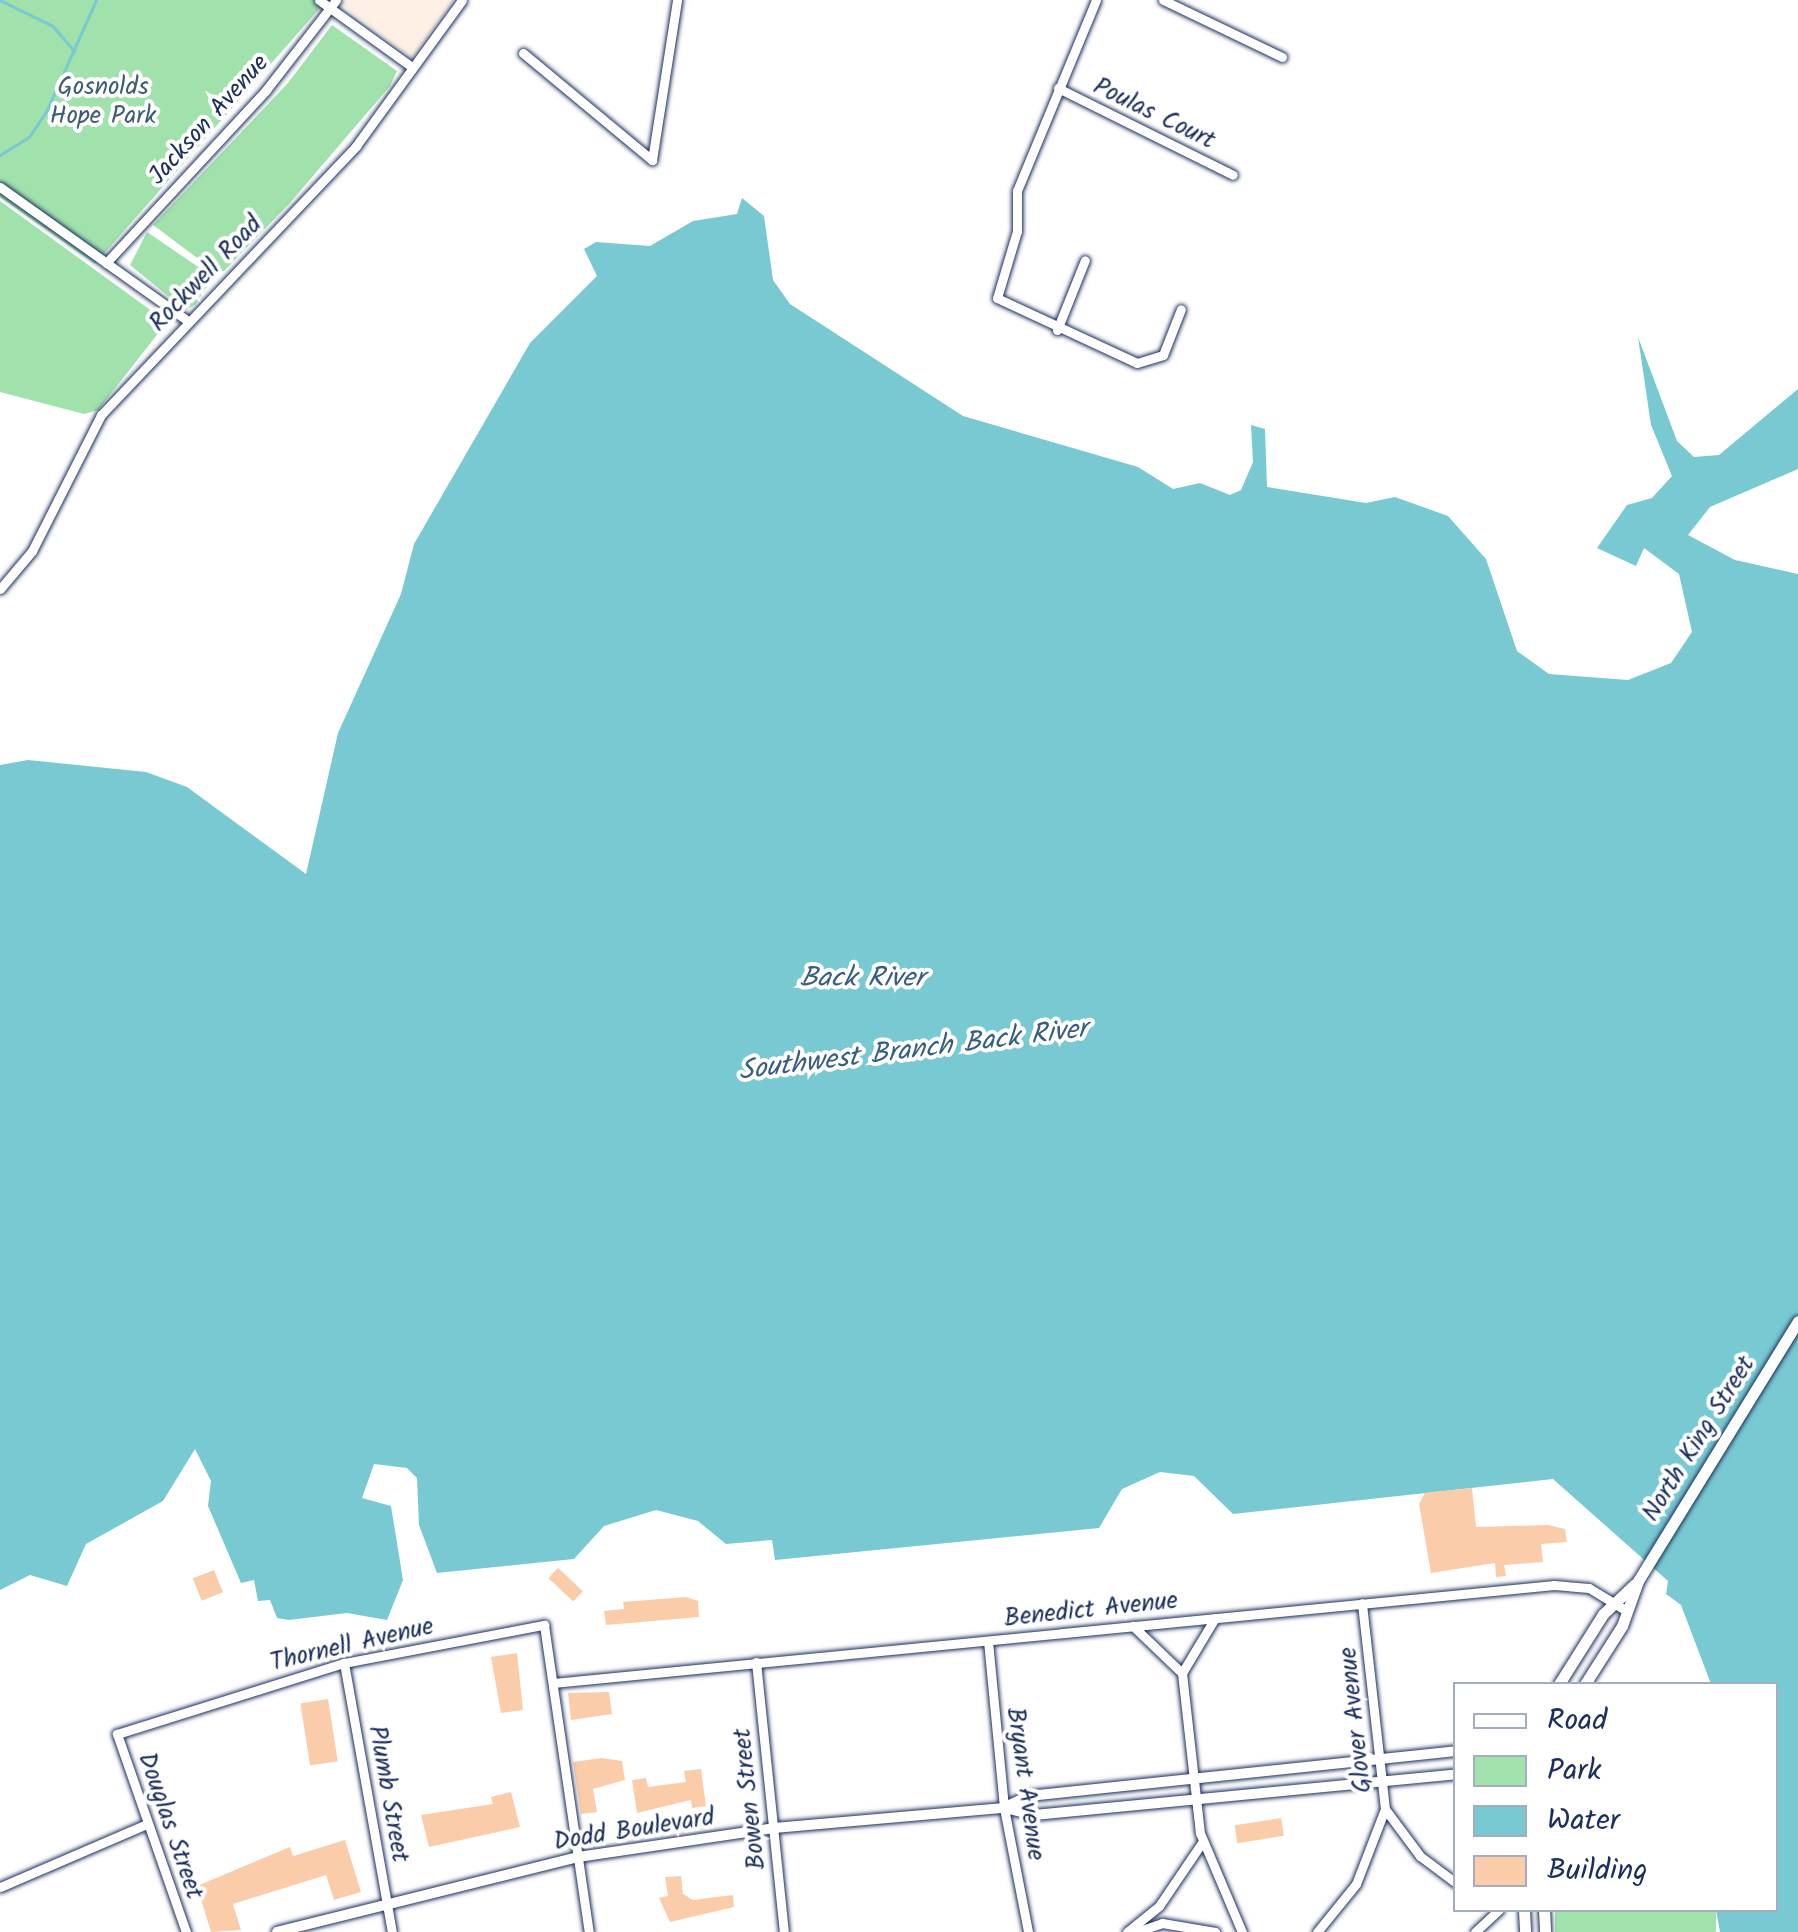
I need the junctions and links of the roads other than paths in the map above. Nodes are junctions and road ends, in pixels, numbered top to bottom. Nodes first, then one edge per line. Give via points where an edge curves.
1 (319, 0) edge
2 (462, 0) edge
3 (677, 0) edge
4 (1096, 0) edge
5 (1163, 0) edge
6 (333, 4) edge
7 (523, 52) dead end
8 (1282, 57) dead end
9 (412, 67) junction
10 (1058, 88) junction
11 (1232, 174) dead end
12 (0, 187) edge
13 (1084, 260) dead end
14 (106, 262) junction
15 (1181, 309) dead end
16 (188, 321) junction
17 (1056, 330) junction
18 (0, 590) edge
19 (1798, 1321) edge
20 (1638, 1581) junction
21 (1362, 1603) junction
22 (1616, 1603) junction
23 (1627, 1611) junction
24 (1215, 1618) junction
25 (1132, 1626) junction
26 (988, 1641) junction
27 (756, 1662) junction
28 (344, 1663) junction
29 (1182, 1673) junction
30 (1559, 1682) edge
31 (1585, 1682) edge
32 (553, 1683) junction
33 (117, 1734) joint
34 (1453, 1751) edge
35 (1380, 1759) junction
36 (1453, 1774) edge
37 (1193, 1778) junction
38 (1383, 1781) junction
39 (1194, 1800) junction
40 (1004, 1808) junction
41 (1385, 1809) junction
42 (145, 1824) junction
43 (774, 1828) junction
44 (1203, 1841) junction
45 (578, 1857) junction
46 (1453, 1881) edge
47 (0, 1887) edge
48 (387, 1900) junction
49 (1497, 1912) edge
50 (186, 1932) edge
51 (276, 1932) edge
52 (392, 1932) edge
53 (589, 1932) edge
54 (784, 1932) edge
55 (1028, 1932) edge
56 (1126, 1932) edge
57 (1136, 1932) edge
58 (1215, 1932) edge
59 (1242, 1932) edge
60 (1317, 1932) edge
61 (1474, 1932) edge

1 - 6 street
2 - 9 street, Rockwell Road
3 - 7 street via 652,160
4 - 10 street
5 - 8 street
6 - 9 street
6 - 14 street, Jackson Avenue via 266,90
9 - 16 street, Rockwell Road via 356,146
10 - 11 street, Poulas Court
10 - 17 street via 1016,191 1016,230 994,286 1007,309
12 - 14 street
13 - 17 street
14 - 16 street
15 - 17 street via 1151,364
16 - 18 street, Rockwell Road via 101,415 32,551
19 - 20 main road, North King Street
20 - 22 main road, North King Street
20 - 23 main road, North King Street
21 - 22 street, Benedict Avenue via 1574,1584
21 - 24 street, Benedict Avenue
21 - 35 street, Glover Avenue
22 - 23 street, Benedict Avenue
22 - 30 main road, North King Street
23 - 31 main road, North King Street
24 - 25 street, Benedict Avenue
24 - 29 street
25 - 26 street, Benedict Avenue
25 - 29 street
26 - 27 street, Benedict Avenue
26 - 40 street, Bryant Avenue
27 - 32 street, Benedict Avenue
27 - 43 street, Bowen Street
28 - 32 street, Thornell Avenue via 544,1625
28 - 33 street, Thornell Avenue
28 - 48 street, Plumb Street
29 - 37 street
32 - 45 street
33 - 42 street, Douglas Street
34 - 35 street, Dodd Boulevard
35 - 37 street, Dodd Boulevard
35 - 38 street, Glover Avenue
36 - 38 street, Dodd Boulevard
37 - 39 street
37 - 40 street, Dodd Boulevard via 1029,1796
38 - 39 street, Dodd Boulevard
38 - 41 street, Glover Avenue
39 - 40 street, Dodd Boulevard via 1034,1815
39 - 44 street
40 - 43 street, Dodd Boulevard
40 - 55 street, Bryant Avenue
41 - 46 street via 1420,1856
41 - 60 street, Glover Avenue via 1356,1884
42 - 47 street
42 - 50 street, Douglas Street
43 - 45 street, Dodd Boulevard
43 - 54 street, Bowen Street
44 - 56 street via 1159,1906
44 - 59 street
45 - 48 street, Dodd Boulevard
45 - 53 street
48 - 51 street, Dodd Boulevard
48 - 52 street, Plumb Street
49 - 61 street
57 - 58 street via 1162,1924

